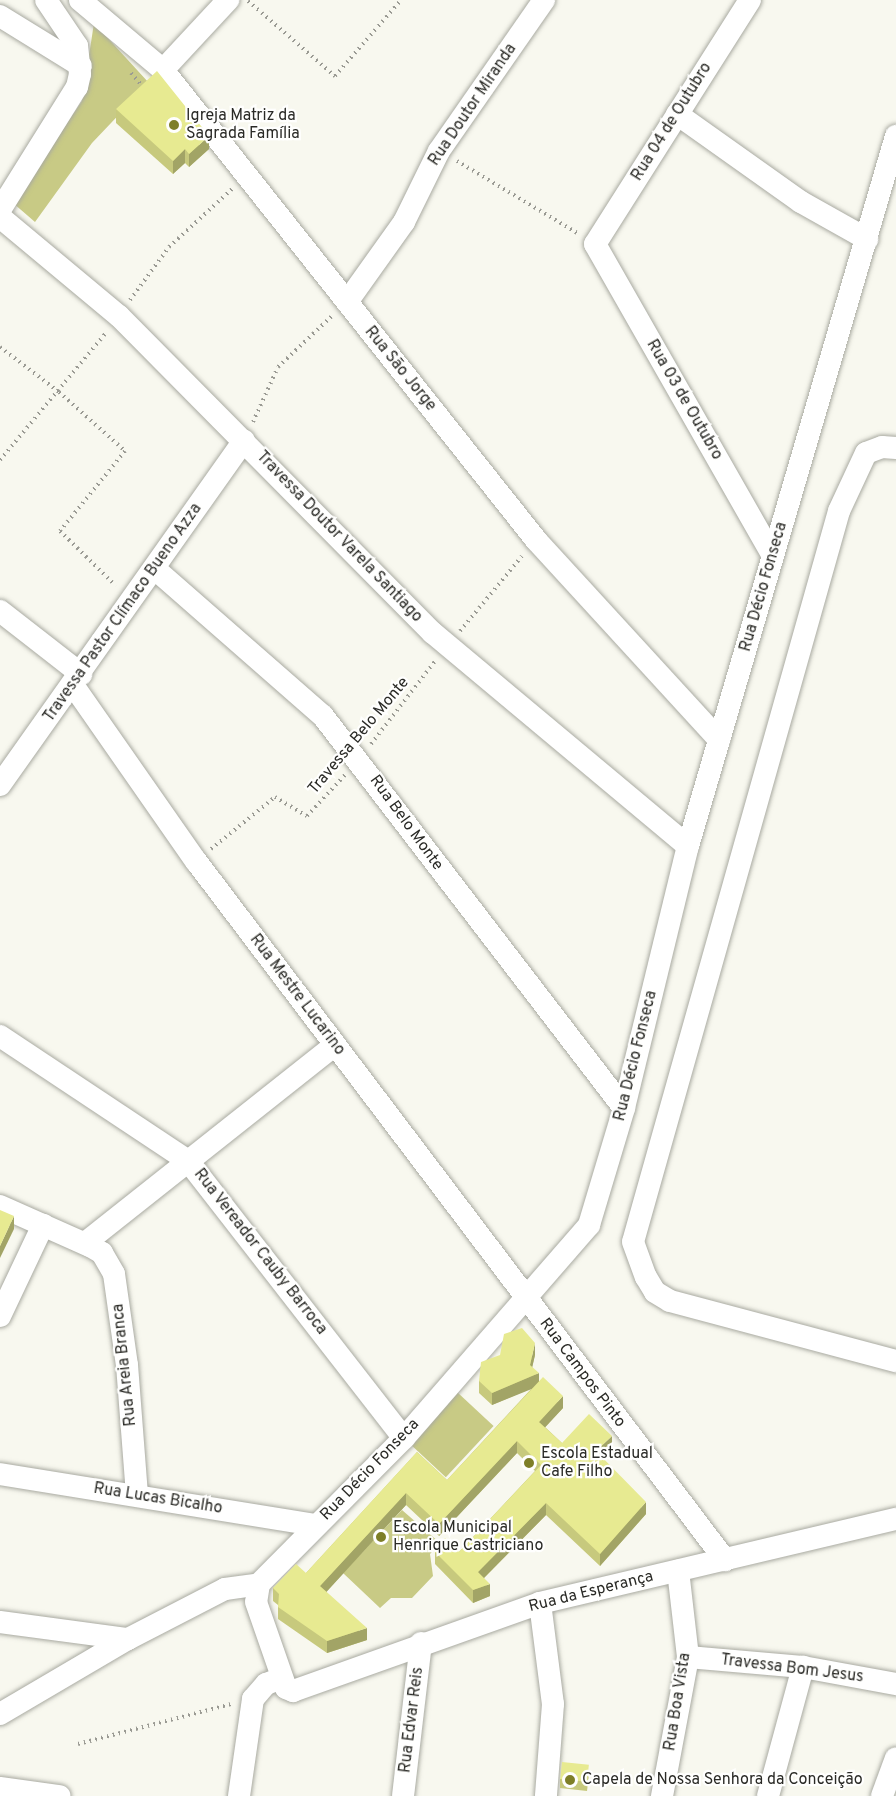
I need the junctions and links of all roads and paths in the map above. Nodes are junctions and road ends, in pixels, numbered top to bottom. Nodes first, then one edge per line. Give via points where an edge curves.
1 (46, 0) edge
2 (80, 0) edge
3 (228, 0) edge
4 (246, 0) edge
5 (401, 0) edge
6 (544, 0) edge
7 (750, 0) edge
8 (0, 16) edge
9 (81, 66) junction
10 (163, 69) junction
11 (677, 114) junction
12 (896, 136) edge
13 (439, 150) junction
14 (249, 175) junction
15 (0, 210) edge
16 (0, 217) edge
17 (867, 239) junction
18 (595, 244) junction
19 (347, 302) junction
20 (119, 316) junction
21 (0, 347) edge
22 (59, 392) junction
23 (244, 441) junction
24 (896, 448) edge
25 (0, 460) edge
26 (536, 540) junction
27 (773, 556) junction
28 (155, 569) junction
29 (131, 601) junction
30 (0, 611) edge
31 (447, 646) junction
32 (77, 680) junction
33 (719, 740) junction
34 (359, 759) junction
35 (1, 780) edge
36 (688, 846) junction
37 (196, 861) junction
38 (0, 1036) edge
39 (335, 1045) junction
40 (624, 1108) junction
41 (186, 1159) junction
42 (0, 1206) edge
43 (43, 1225) junction
44 (87, 1245) junction
45 (526, 1300) junction
46 (0, 1316) edge
47 (896, 1361) edge
48 (404, 1438) junction
49 (0, 1474) edge
50 (137, 1494) junction
51 (896, 1519) edge
52 (316, 1525) junction
53 (725, 1560) junction
54 (678, 1571) junction
55 (259, 1584) junction
56 (540, 1603) junction
57 (0, 1622) edge
58 (128, 1639) junction
59 (421, 1643) junction
60 (688, 1657) junction
61 (803, 1667) junction
62 (896, 1684) edge
63 (288, 1685) junction
64 (253, 1699) junction
65 (0, 1714) edge
66 (78, 1744) dead end
67 (896, 1758) edge
68 (0, 1788) edge
69 (59, 1796) edge
70 (239, 1796) edge
71 (403, 1796) edge
72 (546, 1796) edge
73 (662, 1796) edge
74 (768, 1796) edge
75 (882, 1796) edge

1 - 9 street via 77,46
2 - 10 street, Rua São Jorge
3 - 10 street
4 - 5 path via 335,76
6 - 13 street, Rua Doutor Miranda
7 - 11 street, Rua 04 de Outubro
8 - 9 street
9 - 15 street via 77,87
10 - 14 street, Rua São Jorge
11 - 17 street via 801,202
11 - 18 street, Rua 04 de Outubro
12 - 17 street, Rua Décio Fonseca
13 - 18 path
13 - 19 street, Rua Doutor Miranda via 404,222
14 - 19 street, Rua São Jorge
14 - 20 path via 169,247
16 - 20 street, Travessa Doutor Varela Santiago
17 - 27 street, Rua Décio Fonseca
18 - 27 street, Rua 03 de Outubro
19 - 23 path via 278,367
19 - 26 street, Rua São Jorge
20 - 22 path
20 - 23 street, Travessa Doutor Varela Santiago
21 - 22 path
22 - 25 path
22 - 29 path via 125,451 60,531
23 - 28 street, Travessa Pastor Clímaco Bueno Azza
23 - 31 street, Travessa Doutor Varela Santiago
24 - 47 street via 882,447 866,453 840,511 633,1242 646,1277 656,1292 670,1301
26 - 31 path, Travessa Belo Monte
26 - 33 street, Rua São Jorge
27 - 33 street, Rua Décio Fonseca
28 - 29 street, Travessa Pastor Clímaco Bueno Azza
28 - 34 street, Rua Belo Monte via 323,716
29 - 32 street, Travessa Pastor Clímaco Bueno Azza
30 - 32 street, Rua Mestre Lucarino
31 - 34 path, Travessa Belo Monte
31 - 36 street, Travessa Doutor Varela Santiago
32 - 35 street, Travessa Pastor Clímaco Bueno Azza
32 - 37 street, Rua Mestre Lucarino
33 - 36 street, Rua Décio Fonseca
34 - 37 path, Travessa Belo Monte via 307,816 275,797
34 - 40 street, Rua Belo Monte
36 - 40 street, Rua Décio Fonseca
37 - 39 street, Rua Mestre Lucarino
38 - 41 street, Rua Vereador Cauby Barroca
39 - 41 street
39 - 45 street, Rua Mestre Lucarino
40 - 45 street, Rua Décio Fonseca via 589,1225
41 - 44 street
41 - 48 street, Rua Vereador Cauby Barroca via 206,1179
42 - 43 street
43 - 44 street
43 - 46 street
44 - 50 street, Rua Areia Branca via 102,1253 114,1274 127,1365
45 - 48 street, Rua Décio Fonseca
45 - 53 street, Rua Campos Pinto
48 - 52 street, Rua Décio Fonseca
49 - 50 street, Rua Lucas Bicalho
50 - 52 street, Rua Lucas Bicalho
51 - 53 street, Rua da Esperança
52 - 55 street, Rua Décio Fonseca
53 - 54 street, Rua da Esperança
54 - 56 street, Rua da Esperança
54 - 60 street, Rua Boa Vista
55 - 58 street via 225,1589
55 - 63 street via 256,1602
56 - 59 street, Rua da Esperança
56 - 72 street via 553,1704
57 - 58 street
58 - 65 street
59 - 63 street, Rua da Esperança
59 - 71 street, Rua Edvar Reis
60 - 61 street, Travessa Bom Jesus
60 - 73 street, Rua Boa Vista
61 - 62 street, Travessa Bom Jesus
61 - 74 street
63 - 64 street, Rua da Esperança via 266,1684
64 - 66 path
64 - 70 street
67 - 75 street
68 - 69 street

